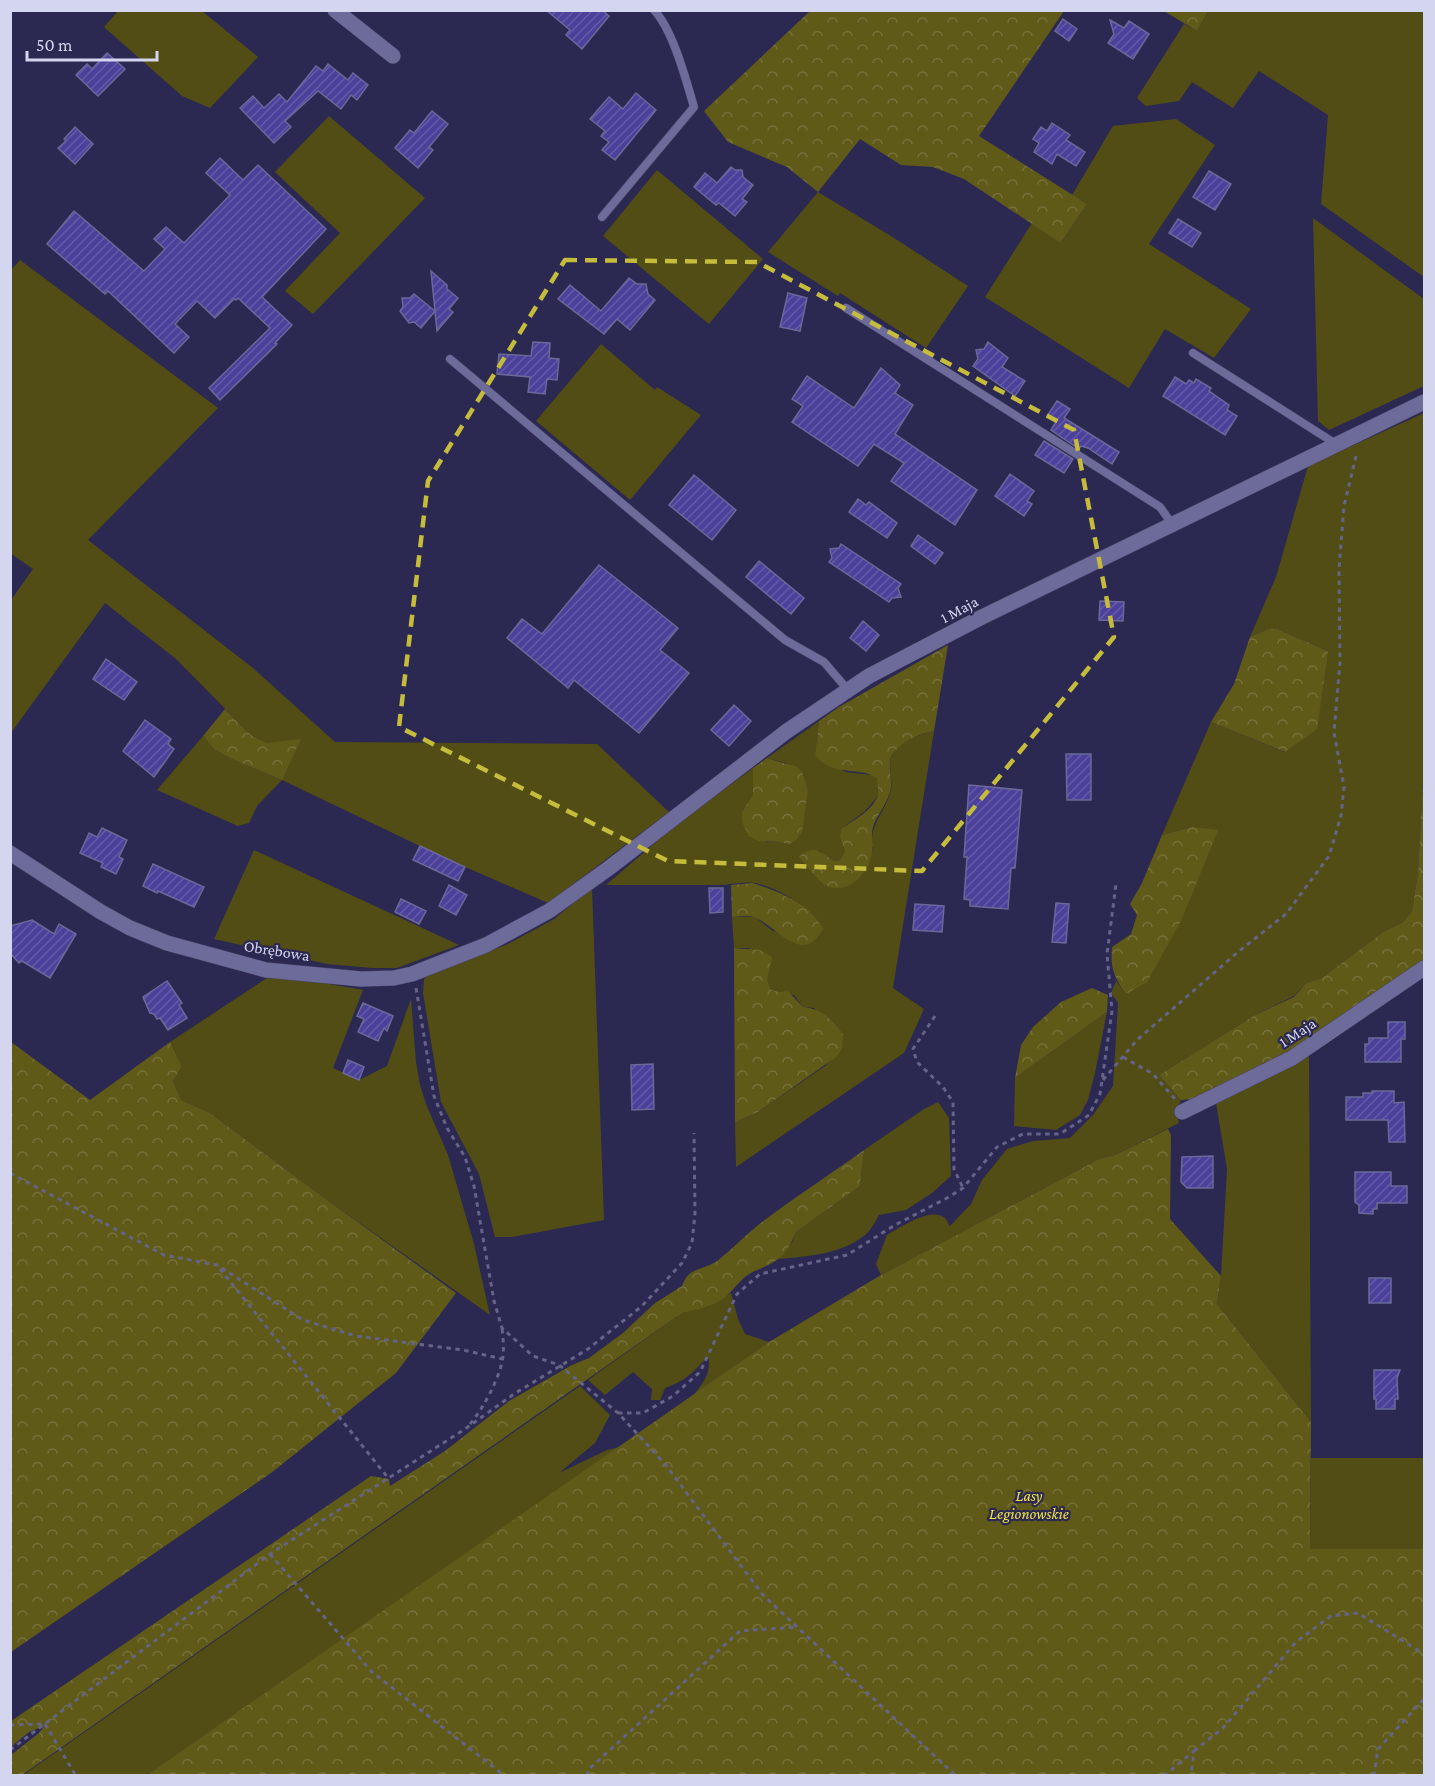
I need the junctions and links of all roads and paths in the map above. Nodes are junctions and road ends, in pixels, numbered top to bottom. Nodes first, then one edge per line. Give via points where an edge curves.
1 (335, 10) edge
2 (654, 10) edge
3 (393, 56) dead end
4 (602, 217) dead end
5 (846, 308) dead end
6 (1193, 353) dead end
7 (450, 359) dead end
8 (1425, 402) edge
9 (1361, 432) junction
10 (1336, 444) junction
11 (1172, 524) junction
12 (848, 690) junction
13 (10, 853) edge
14 (1116, 884) dead end
15 (549, 911) joint
16 (1425, 968) edge
17 (412, 974) junction
18 (935, 1016) dead end
19 (1123, 1057) junction
20 (1102, 1081) junction
21 (1182, 1112) joint
22 (694, 1133) dead end
23 (10, 1173) edge
24 (963, 1188) junction
25 (217, 1265) junction
26 (502, 1328) junction
27 (503, 1359) junction
28 (560, 1365) junction
29 (618, 1413) junction
30 (465, 1429) junction
31 (389, 1479) junction
32 (270, 1554) junction
33 (798, 1627) junction
34 (1425, 1654) edge
35 (1425, 1699) edge
36 (45, 1724) junction
37 (10, 1725) edge
38 (10, 1750) edge
39 (1194, 1751) junction
40 (76, 1776) edge
41 (505, 1776) edge
42 (587, 1776) edge
43 (956, 1776) edge
44 (1164, 1776) edge
45 (1191, 1776) edge
46 (1374, 1776) edge

1 - 3 street
2 - 4 lane via 681,64 694,107
5 - 11 lane via 1160,507
6 - 10 lane
7 - 12 lane via 785,640 824,662
8 - 9 street, 1 Maja
9 - 10 street, 1 Maja
9 - 19 path via 1344,506 1339,569 1340,662 1334,732 1344,787 1341,816 1329,856 1286,914 1137,1040
10 - 11 street, 1 Maja
11 - 12 street, 1 Maja via 980,618
12 - 15 street, 1 Maja via 787,731
13 - 17 street, Obrębowa via 101,912 167,943 266,970 361,979
14 - 20 path via 1107,954 1113,1011
15 - 17 street, Obrębowa via 486,945
16 - 21 street, 1 Maja via 1292,1058
17 - 26 path via 434,1096 465,1157 474,1186
18 - 24 path via 913,1049 917,1062 953,1102 954,1169
19 - 20 path
19 - 21 path via 1153,1074
20 - 24 path via 1089,1115 1060,1134 1023,1134 997,1147
22 - 28 path via 695,1212 692,1244 682,1263 642,1306 588,1349
23 - 25 path via 164,1255
24 - 29 path via 847,1255 760,1274 737,1294 700,1372 673,1396 643,1413
25 - 27 path via 303,1320 356,1336
25 - 31 path
26 - 27 path
26 - 28 path via 532,1356
27 - 30 path via 495,1382
28 - 29 path
28 - 30 path
29 - 33 path via 665,1464 763,1594
30 - 31 path
31 - 32 path
32 - 36 path
32 - 41 path via 372,1672
33 - 42 path via 740,1631 589,1769
33 - 43 path
34 - 39 path via 1358,1613 1331,1616 1296,1642 1222,1728
35 - 46 path via 1378,1749
36 - 37 path
36 - 38 path
36 - 40 path
39 - 44 path
39 - 45 path

